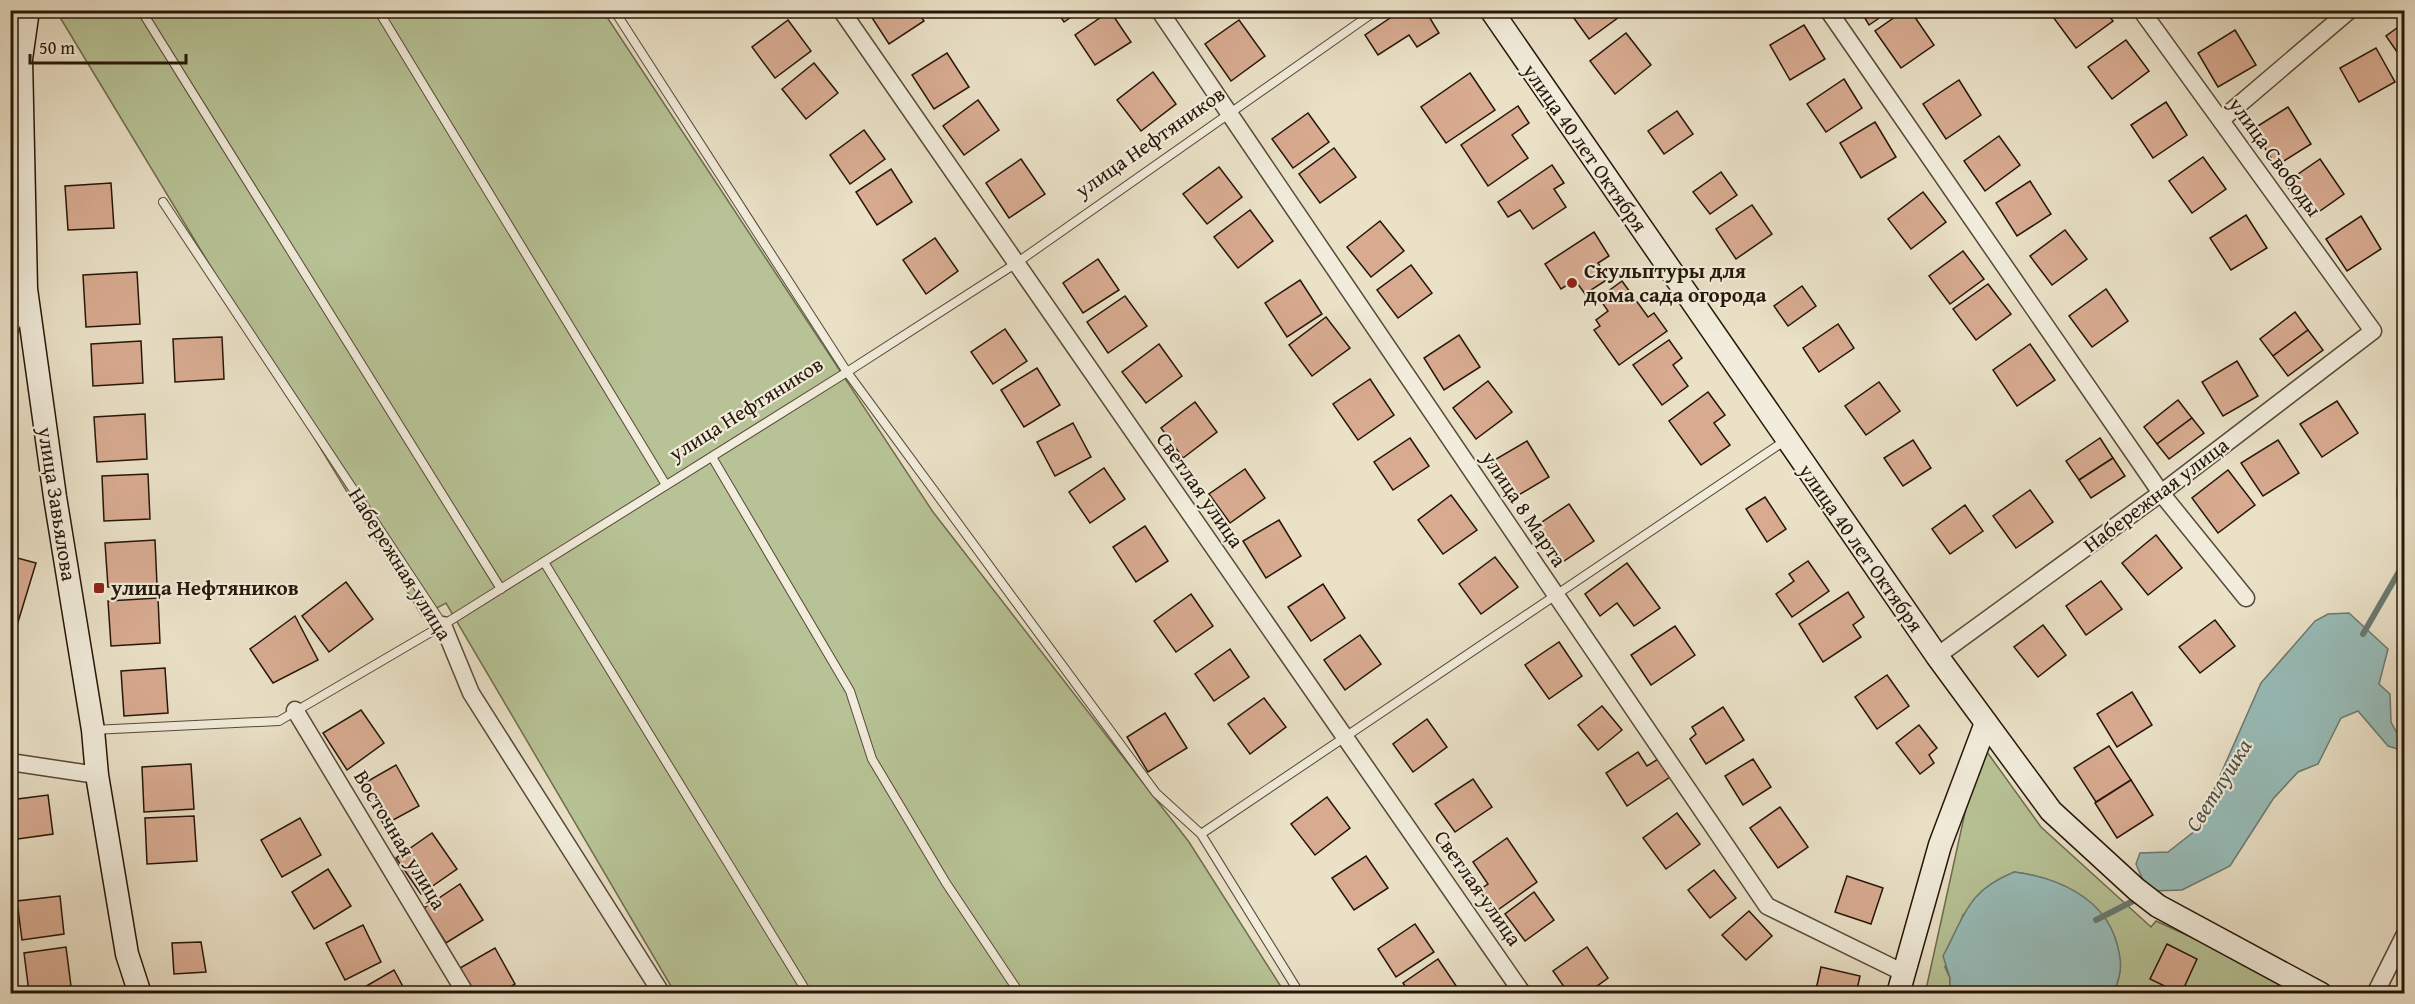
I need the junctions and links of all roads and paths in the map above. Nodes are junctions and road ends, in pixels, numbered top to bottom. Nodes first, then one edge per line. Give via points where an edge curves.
1 (28, 10) edge
2 (141, 10) edge
3 (378, 10) edge
4 (614, 10) edge
5 (841, 10) edge
6 (1159, 10) edge
7 (1377, 10) edge
8 (1491, 10) edge
9 (1828, 10) edge
10 (2141, 10) edge
11 (2350, 10) edge
12 (1229, 114) junction
13 (2221, 120) junction
14 (163, 202) dead end
15 (18, 219) edge
16 (1015, 264) junction
17 (26, 290) junction
18 (10, 329) edge
19 (2373, 331) joint
20 (847, 372) junction
21 (1786, 440) junction
22 (711, 457) junction
23 (666, 485) junction
24 (2161, 493) junction
25 (544, 562) junction
26 (501, 589) junction
27 (1556, 596) junction
28 (2246, 598) dead end
29 (443, 625) junction
30 (1937, 656) junction
31 (295, 710) junction
32 (1986, 723) junction
33 (93, 730) junction
34 (1346, 737) junction
35 (10, 762) edge
36 (97, 775) junction
37 (1201, 834) junction
38 (2404, 936) edge
39 (1900, 983) edge
40 (140, 993) edge
41 (466, 993) edge
42 (662, 993) edge
43 (808, 993) edge
44 (1020, 993) edge
45 (1300, 993) edge
46 (1523, 993) edge
47 (2321, 993) edge
48 (2375, 993) edge

1 - 15 main road, улица Завьялова via 21,58
2 - 26 lane
3 - 23 lane
4 - 20 lane
5 - 16 street, Светлая улица
6 - 12 street, улица 8 Марта
7 - 12 lane, улица Нефтяников
8 - 21 main road, улица 40 лет Октября
9 - 24 street
10 - 13 street, улица Свободы
11 - 13 street
12 - 16 lane, улица Нефтяников
12 - 27 street, улица 8 Марта
13 - 19 street, улица Свободы
14 - 29 lane, Набережная улица
15 - 17 main road, улица Завьялова
16 - 20 lane, улица Нефтяников
16 - 34 street, Светлая улица
17 - 18 street
17 - 33 main road, улица Завьялова
19 - 24 street, Набережная улица
20 - 22 lane, улица Нефтяников
20 - 37 lane via 1155,793
21 - 27 lane
21 - 30 main road, улица 40 лет Октября
22 - 23 lane, улица Нефтяников
22 - 44 lane via 850,692 872,759 946,883
23 - 25 lane, улица Нефтяников
24 - 28 street
24 - 30 street, Набережная улица
25 - 26 lane, улица Нефтяников
25 - 43 lane
26 - 29 lane, улица Нефтяников
27 - 34 lane
27 - 39 street, улица 8 Марта via 1767,906
29 - 31 lane, улица Нефтяников
29 - 42 street, Набережная улица via 471,693
30 - 32 main road, улица 40 лет Октября
31 - 33 lane, улица Нефтяников via 279,721
31 - 41 street, Восточная улица
32 - 39 main road via 1940,845
32 - 47 main road, улица 40 лет Октября via 2051,811 2136,889 2158,906
33 - 36 main road, улица Завьялова
34 - 37 lane
34 - 46 street, Светлая улица
35 - 36 street
36 - 40 main road, улица Завьялова via 126,954
37 - 45 lane
38 - 48 street

